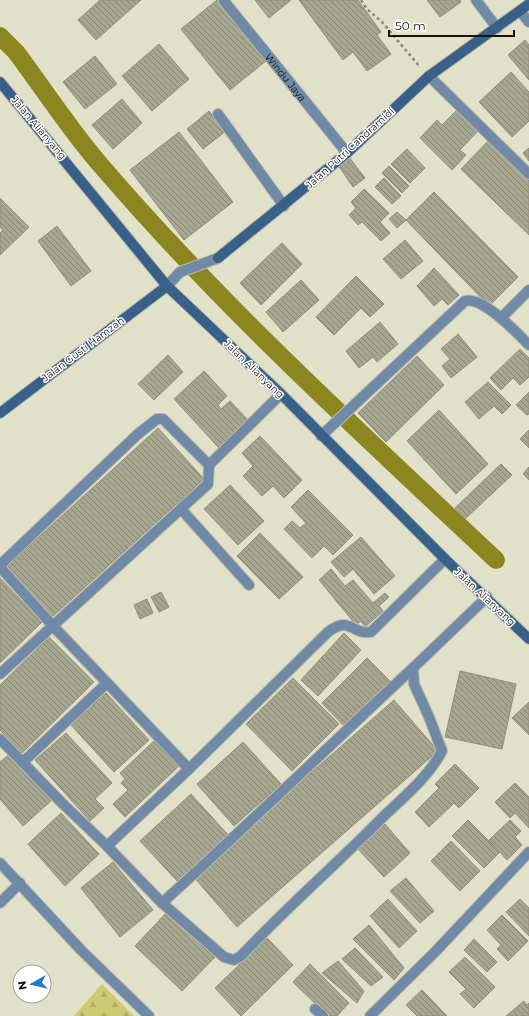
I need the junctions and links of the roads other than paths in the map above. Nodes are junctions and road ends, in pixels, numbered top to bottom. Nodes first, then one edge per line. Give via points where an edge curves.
1 (476, 0) edge
2 (224, 1) edge
3 (529, 4) edge
4 (520, 11) junction
5 (529, 22) edge
6 (497, 28) junction
7 (429, 76) junction
8 (0, 82) edge
9 (218, 114) dead end
10 (347, 153) junction
11 (529, 174) edge
12 (284, 206) junction
13 (167, 286) junction
14 (529, 290) edge
15 (501, 318) junction
16 (529, 345) edge
17 (280, 394) junction
18 (0, 413) edge
19 (321, 436) junction
20 (209, 465) junction
21 (181, 509) junction
22 (445, 559) junction
23 (0, 566) edge
24 (249, 585) dead end
25 (487, 597) junction
26 (53, 626) junction
27 (529, 639) edge
28 (413, 668) junction
29 (0, 674) edge
30 (107, 683) junction
31 (0, 739) edge
32 (23, 762) junction
33 (189, 769) junction
34 (106, 846) junction
35 (529, 852) edge
36 (0, 863) edge
37 (20, 884) junction
38 (0, 903) edge
39 (162, 903) junction
40 (315, 1009) dead end
41 (149, 1016) edge
42 (323, 1016) edge
43 (370, 1016) edge

1 - 6 street
2 - 10 street, Windu Jaya
3 - 4 street, Jalan Putri Candramidi
4 - 5 street
4 - 6 street, Jalan Putri Candramidi
6 - 7 street, Jalan Putri Candramidi
7 - 10 street, Jalan Putri Candramidi
7 - 11 street
8 - 13 street, Jalan Alianyang
9 - 12 street
10 - 12 street, Jalan Putri Candramidi
12 - 13 street, Jalan Putri Candramidi via 218,258 180,272
13 - 17 street, Jalan Alianyang
13 - 18 street, Jalan Gusti Hamzah
14 - 15 street
15 - 16 street
15 - 19 street via 476,302 465,301
17 - 19 street, Jalan Alianyang
17 - 20 street
19 - 22 street, Jalan Alianyang
20 - 21 street via 208,484
20 - 23 street via 163,418 157,419 138,434
21 - 24 street
21 - 26 street
22 - 25 street, Jalan Alianyang
22 - 33 street via 371,632 364,633 344,624 328,632
23 - 26 street
25 - 27 street, Jalan Alianyang
25 - 28 street
26 - 29 street
26 - 30 street
28 - 39 street via 242,831
28 - 39 street via 414,684 442,751 438,759 429,771 241,956 234,960 224,957
30 - 32 street
30 - 33 street
31 - 32 street
32 - 34 street
33 - 34 street
34 - 39 street
35 - 43 street via 435,952
36 - 37 street
37 - 38 street
37 - 41 street via 81,950
40 - 42 street

